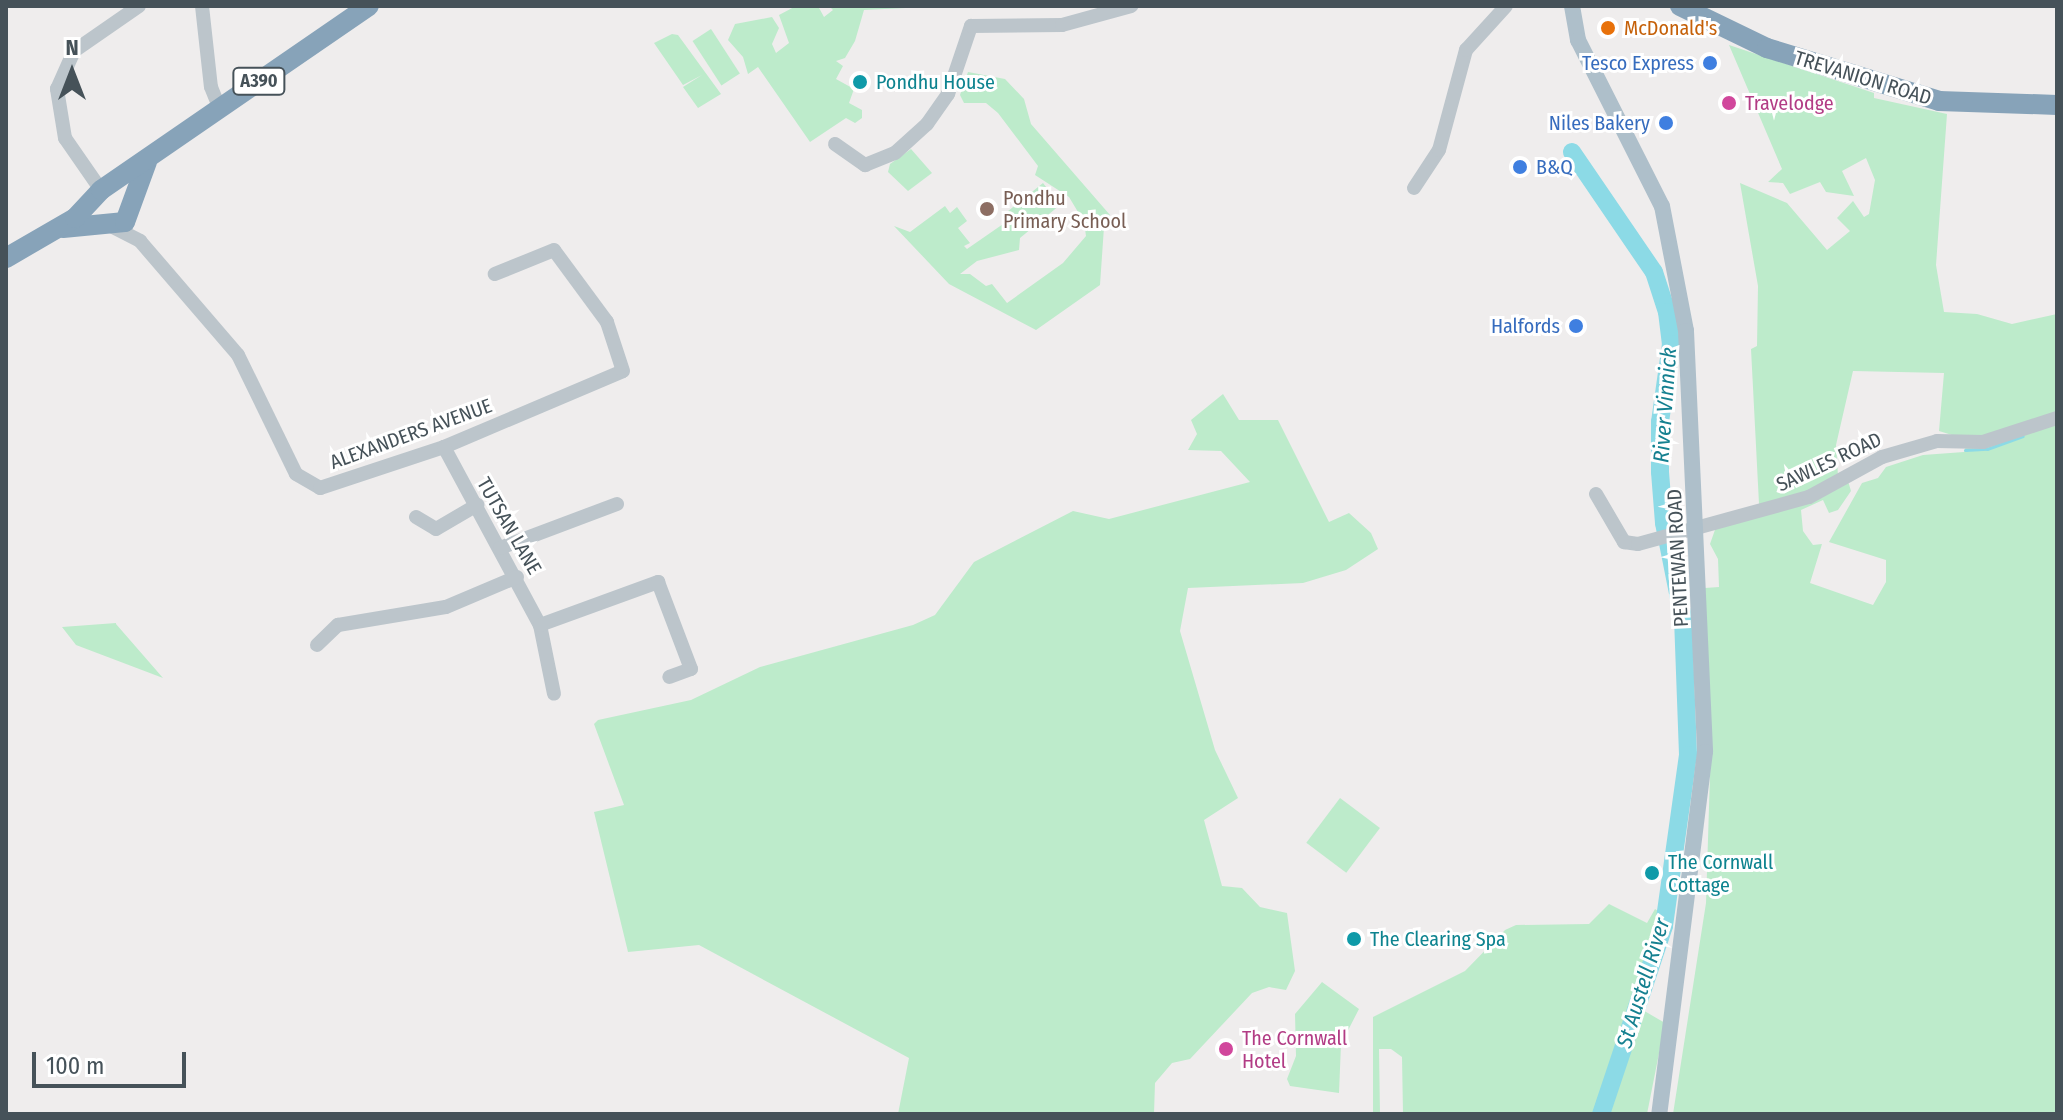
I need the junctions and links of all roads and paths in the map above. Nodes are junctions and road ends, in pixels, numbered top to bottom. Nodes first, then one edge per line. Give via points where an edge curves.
1 (139, 6) edge
2 (202, 6) edge
3 (369, 6) edge
4 (1131, 6) edge
5 (1506, 6) edge
6 (1680, 6) edge
7 (1574, 11) edge
8 (2057, 105) edge
9 (220, 109) junction
10 (835, 144) dead end
11 (150, 157) junction
12 (1414, 188) dead end
13 (101, 193) junction
14 (132, 207) junction
15 (107, 225) junction
16 (55, 229) junction
17 (140, 241) junction
18 (6, 258) edge
19 (495, 274) dead end
20 (2057, 418) edge
21 (444, 447) junction
22 (1596, 494) dead end
23 (617, 504) dead end
24 (477, 505) junction
25 (416, 517) dead end
26 (1697, 528) junction
27 (500, 548) junction
28 (517, 577) junction
29 (540, 625) junction
30 (317, 645) dead end
31 (669, 677) dead end
32 (554, 694) dead end
33 (1659, 1114) edge

1 - 13 street via 74,51 60,74 58,110 65,138
2 - 9 street via 211,87
3 - 9 highway, A390
4 - 10 street via 1062,25 971,26 948,94 927,124 895,153 865,165
5 - 12 street via 1463,57 1439,150
6 - 8 highway, TREVANION ROAD via 1780,52 1939,101
7 - 26 main road, PENTEWAN ROAD via 1609,105 1657,193 1672,242 1686,331
9 - 11 highway, A390
11 - 13 highway, A390
11 - 14 highway
13 - 14 highway via 124,190
13 - 15 highway via 94,214
13 - 16 highway, A390
14 - 15 highway via 125,222
14 - 17 street, ALEXANDERS AVENUE
15 - 16 highway, A390
15 - 17 street, ALEXANDERS AVENUE
16 - 18 highway, A390
17 - 21 street, ALEXANDERS AVENUE via 238,355 296,474 320,488
19 - 21 street, ALEXANDERS AVENUE via 554,250 607,322 623,371
20 - 26 street, SAWLES ROAD via 1983,442 1937,441 1882,457 1809,497
21 - 24 street, TUTSAN LANE
22 - 26 street, SAWLES ROAD via 1624,542
23 - 27 street
24 - 25 street via 436,529
24 - 27 street, TUTSAN LANE
26 - 33 main road, PENTEWAN ROAD via 1705,752
27 - 28 street, TUTSAN LANE
28 - 29 street, TUTSAN LANE
28 - 30 street via 446,607 338,625
29 - 31 street via 658,582 691,669
29 - 32 street, TUTSAN LANE

